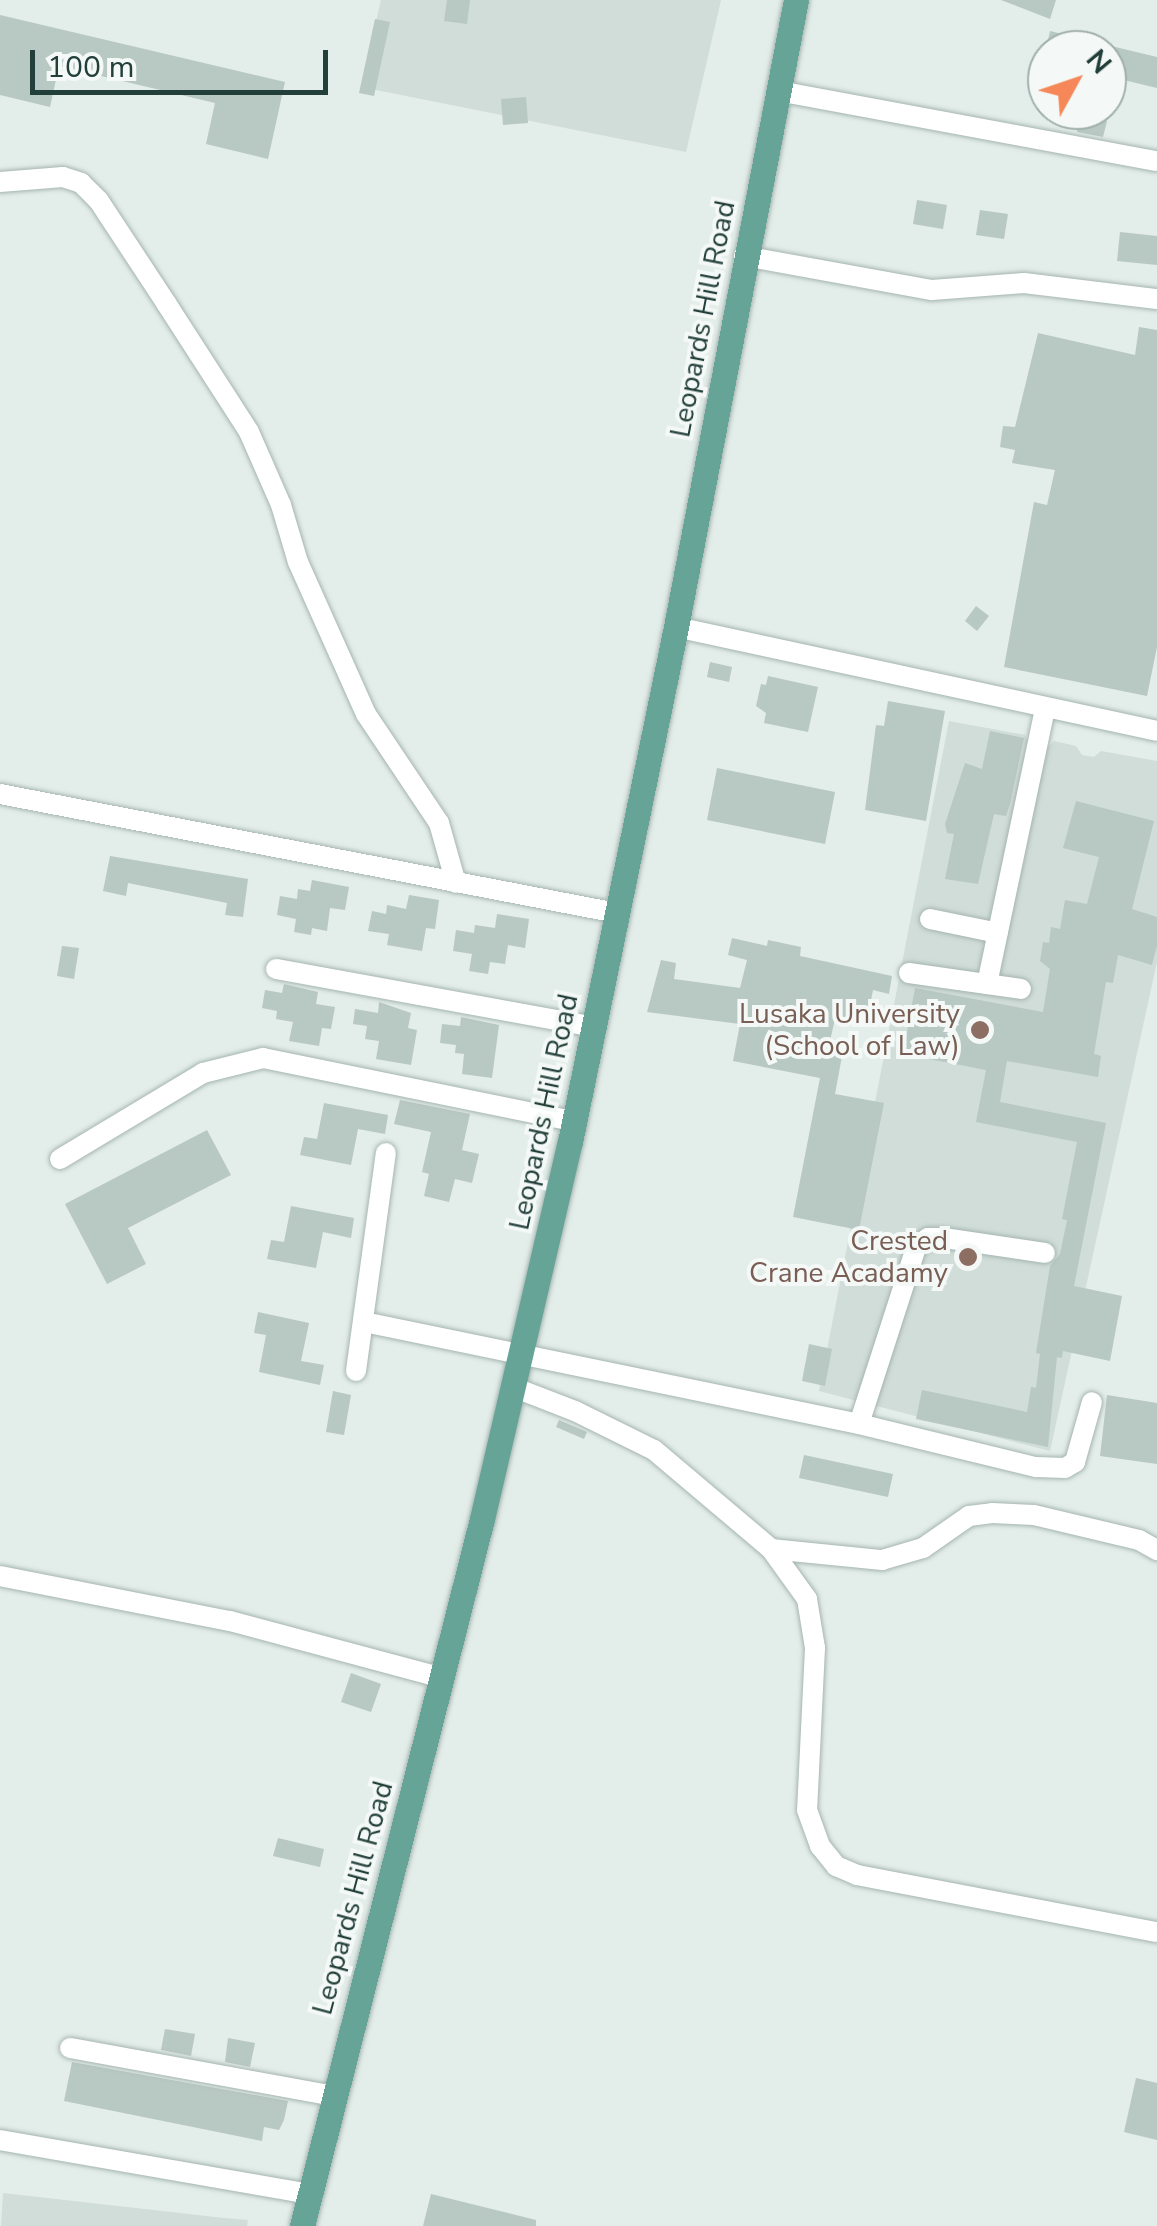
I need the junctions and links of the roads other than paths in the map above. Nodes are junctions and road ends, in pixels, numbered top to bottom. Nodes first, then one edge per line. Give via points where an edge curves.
1 (796, 0) edge
2 (778, 90) junction
3 (1157, 161) edge
4 (0, 182) edge
5 (744, 256) junction
6 (1157, 299) edge
7 (676, 627) junction
8 (1045, 708) junction
9 (1157, 731) edge
10 (0, 794) edge
11 (456, 883) junction
12 (617, 913) junction
13 (930, 919) dead end
14 (998, 932) junction
15 (276, 969) dead end
16 (908, 972) dead end
17 (987, 984) junction
18 (1021, 989) dead end
19 (594, 1027) junction
20 (574, 1121) junction
21 (386, 1153) dead end
22 (60, 1159) dead end
23 (1045, 1253) dead end
24 (364, 1322) junction
25 (522, 1353) junction
26 (356, 1371) dead end
27 (513, 1387) junction
28 (1092, 1402) dead end
29 (859, 1424) junction
30 (771, 1549) junction
31 (1157, 1550) edge
32 (0, 1576) edge
33 (442, 1678) junction
34 (1157, 1932) edge
35 (70, 2048) dead end
36 (335, 2096) junction
37 (0, 2140) edge
38 (309, 2194) junction
39 (302, 2226) edge

1 - 2 main road, Leopards Hill Road
2 - 3 street
2 - 5 main road, Leopards Hill Road
4 - 11 street via 63,177 81,183 166,303 249,432 366,714 439,823
5 - 6 street via 932,290 1024,283
5 - 7 main road, Leopards Hill Road
7 - 8 street
7 - 12 main road, Leopards Hill Road
8 - 9 street
8 - 14 street
10 - 11 street
11 - 12 street
12 - 19 main road, Leopards Hill Road
13 - 14 street
14 - 17 street
15 - 19 street
16 - 17 street
17 - 18 street
19 - 20 main road, Leopards Hill Road
20 - 22 street via 263,1058 203,1073
20 - 25 main road, Leopards Hill Road
21 - 24 street
23 - 29 street via 945,1238 928,1238 916,1248
24 - 25 street
24 - 26 street
25 - 27 main road, Leopards Hill Road
25 - 29 street
27 - 30 street via 654,1450
27 - 33 main road, Leopards Hill Road
28 - 29 street via 1074,1462 1065,1468 1036,1467
30 - 31 street via 882,1560 923,1548 968,1516 992,1513 1034,1515
30 - 34 street via 806,1598 811,1618 807,1810 820,1846 836,1866
32 - 33 street via 230,1621
33 - 36 main road, Leopards Hill Road
35 - 36 street
36 - 38 main road, Leopards Hill Road
37 - 38 street
38 - 39 main road, Leopards Hill Road

